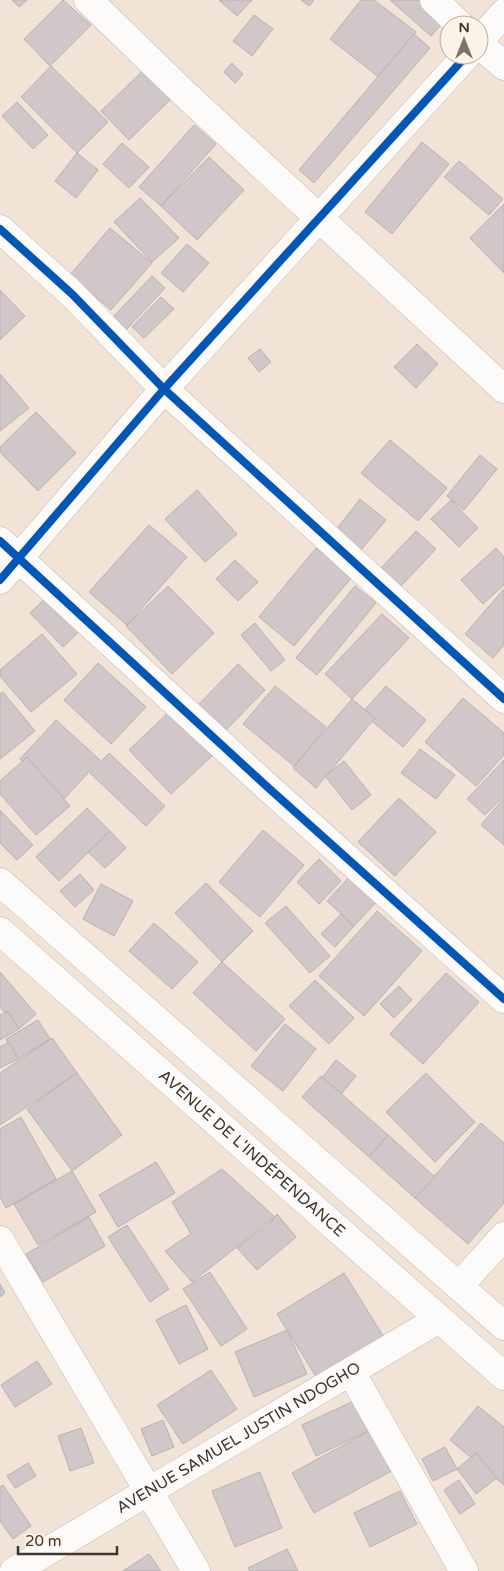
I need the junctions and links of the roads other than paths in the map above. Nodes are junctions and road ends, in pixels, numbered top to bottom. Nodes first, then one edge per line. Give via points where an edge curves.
1 (88, 0) edge
2 (434, 0) edge
3 (504, 13) edge
4 (450, 15) edge
5 (489, 30) edge
6 (489, 52) edge
7 (458, 65) edge
8 (504, 66) edge
9 (319, 218) junction
10 (0, 229) edge
11 (164, 389) junction
12 (504, 389) edge
13 (10, 549) edge
14 (0, 580) edge
15 (504, 698) edge
16 (0, 882) edge
17 (0, 931) edge
18 (504, 999) edge
19 (504, 1236) edge
20 (0, 1240) edge
21 (459, 1286) junction
22 (439, 1319) junction
23 (504, 1326) edge
24 (351, 1372) junction
25 (504, 1376) edge
26 (150, 1492) junction
27 (14, 1571) edge
28 (196, 1571) edge
29 (464, 1571) edge

1 - 9 street
2 - 4 street
3 - 5 street
6 - 8 street
7 - 9 street
9 - 11 street
9 - 12 street
10 - 11 street via 72,294
11 - 13 street
11 - 15 street
13 - 14 street
13 - 18 street via 262,782
16 - 21 street
17 - 22 street, AVENUE DE L'INDÉPENDANCE
19 - 21 street
20 - 26 street
21 - 23 street
22 - 24 street, AVENUE SAMUEL JUSTIN NDOGHO
22 - 25 street, AVENUE DE L'INDÉPENDANCE
24 - 26 street, AVENUE SAMUEL JUSTIN NDOGHO
24 - 29 street
26 - 27 street, AVENUE SAMUEL JUSTIN NDOGHO
26 - 28 street

